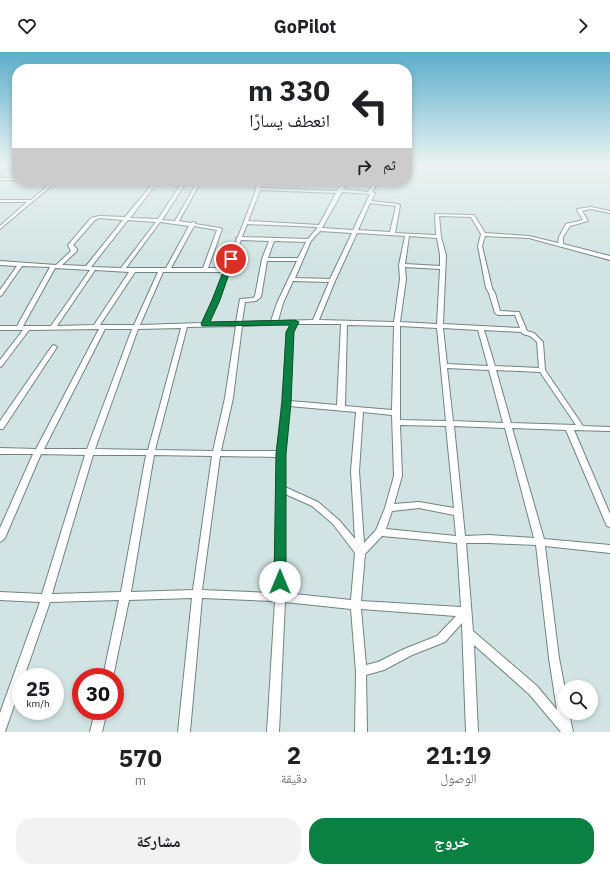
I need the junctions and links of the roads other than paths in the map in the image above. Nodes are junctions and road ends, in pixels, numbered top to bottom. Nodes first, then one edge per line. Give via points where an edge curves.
1 (37, 196) edge
2 (145, 196) edge
3 (175, 196) edge
4 (191, 196) edge
5 (255, 196) edge
6 (336, 196) edge
7 (371, 196) edge
8 (0, 201) edge
9 (31, 201) junction
10 (368, 202) junction
11 (610, 212) edge
12 (127, 218) junction
13 (159, 220) junction
14 (176, 222) junction
15 (245, 222) junction
16 (193, 223) junction
17 (0, 228) edge
18 (319, 228) junction
19 (355, 232) junction
20 (392, 234) junction
21 (482, 234) junction
22 (406, 236) junction
23 (439, 237) junction
24 (238, 238) junction
25 (272, 240) junction
26 (309, 241) junction
27 (560, 245) junction
28 (610, 258) edge
29 (265, 259) junction
30 (299, 260) junction
31 (0, 263) edge
32 (20, 265) junction
33 (402, 266) junction
34 (55, 267) junction
35 (86, 268) junction
36 (94, 268) junction
37 (441, 268) junction
38 (205, 269) junction
39 (122, 270) junction
40 (133, 270) junction
41 (165, 270) junction
42 (227, 270) junction
43 (292, 279) junction
44 (332, 281) junction
45 (0, 294) edge
46 (295, 322) junction
47 (315, 322) junction
48 (239, 323) junction
49 (274, 323) junction
50 (344, 323) junction
51 (205, 324) junction
52 (397, 324) junction
53 (185, 325) junction
54 (54, 326) junction
55 (440, 326) junction
56 (28, 327) junction
57 (99, 327) junction
58 (136, 327) junction
59 (0, 328) edge
60 (19, 328) junction
61 (481, 329) junction
62 (524, 330) junction
63 (54, 347) dead end
64 (0, 365) edge
65 (444, 366) junction
66 (492, 368) junction
67 (542, 370) junction
68 (286, 403) junction
69 (341, 408) junction
70 (360, 409) junction
71 (396, 412) junction
72 (396, 422) junction
73 (450, 424) junction
74 (508, 426) junction
75 (0, 427) edge
76 (569, 428) junction
77 (581, 428) junction
78 (610, 429) edge
79 (0, 451) edge
80 (38, 452) junction
81 (90, 452) junction
82 (151, 452) junction
83 (216, 454) junction
84 (281, 454) junction
85 (281, 489) junction
86 (389, 508) junction
87 (458, 512) junction
88 (610, 524) edge
89 (380, 532) junction
90 (0, 538) edge
91 (461, 540) junction
92 (540, 542) junction
93 (610, 549) edge
94 (360, 553) junction
95 (197, 594) junction
96 (0, 596) edge
97 (125, 596) junction
98 (280, 597) junction
99 (46, 598) junction
100 (356, 604) junction
101 (466, 612) junction
102 (468, 633) junction
103 (110, 668) edge
104 (361, 672) junction
105 (99, 720) edge
106 (0, 729) edge
107 (567, 731) edge
108 (96, 732) edge
109 (184, 732) edge
110 (272, 732) edge
111 (361, 732) edge
112 (472, 732) edge

1 - 9 street
2 - 12 street
3 - 13 street
4 - 14 street
5 - 15 street
6 - 18 street
7 - 10 street
8 - 9 street
9 - 17 street
10 - 19 street
10 - 20 street via 398,205
11 - 27 street via 591,208 579,210 586,221 568,225
12 - 13 street
12 - 34 street via 93,219 70,245 74,251
12 - 35 street
13 - 14 street
13 - 39 street
14 - 16 street
15 - 18 street
15 - 24 street
16 - 38 street via 220,229
16 - 41 street
18 - 19 street
18 - 26 street
19 - 20 street
19 - 44 street
20 - 22 street
21 - 23 street via 472,216 437,215
21 - 27 street via 529,237
21 - 62 street via 480,246 489,288 498,313 517,313
22 - 23 street
22 - 33 street
23 - 37 street
24 - 25 street
24 - 42 street
25 - 26 street
25 - 29 street
26 - 30 street
27 - 28 street
29 - 30 street
29 - 48 street via 258,297 254,300 242,300
30 - 43 street
31 - 32 street
32 - 34 street
32 - 45 street
33 - 37 street
33 - 52 street via 403,279
34 - 35 street
34 - 60 street
35 - 36 street
36 - 39 street
36 - 54 street
37 - 55 street
38 - 41 street
38 - 42 street
39 - 40 street
40 - 41 street
40 - 57 street via 114,296
41 - 58 street
42 - 51 street
43 - 44 street
43 - 49 street via 280,303
44 - 47 street
46 - 47 street
46 - 49 street
46 - 68 street via 290,332
47 - 50 street
48 - 49 street
48 - 51 street
48 - 83 street via 228,398
50 - 52 street
50 - 69 street
51 - 53 street
52 - 55 street
52 - 71 street
53 - 58 street
53 - 82 street
54 - 56 street
54 - 57 street
55 - 61 street
55 - 65 street
56 - 60 street
56 - 64 street
57 - 58 street
57 - 80 street
58 - 81 street
59 - 60 street
61 - 62 street
61 - 66 street
62 - 67 street via 540,342
63 - 75 street
65 - 66 street
65 - 73 street
66 - 67 street
66 - 74 street
67 - 77 street
68 - 69 street
68 - 84 street
69 - 70 street
70 - 71 street
70 - 94 street via 355,471
71 - 72 street
72 - 73 street
72 - 86 street via 398,476
73 - 74 street
73 - 87 street
74 - 76 street
74 - 92 street
76 - 77 street
76 - 88 street
77 - 78 street
79 - 80 street
80 - 81 street
80 - 90 street
81 - 82 street
81 - 99 street
82 - 83 street
82 - 97 street
83 - 84 street
83 - 95 street
84 - 85 street
85 - 94 street via 315,504 336,522
85 - 98 street
86 - 87 street via 419,505
86 - 89 street
87 - 91 street
89 - 91 street
89 - 94 street
91 - 92 street
91 - 101 street
92 - 93 street
92 - 107 street via 554,658
94 - 100 street
95 - 97 street
95 - 98 street
95 - 109 street
96 - 99 street
97 - 99 street
97 - 103 street
98 - 100 street
98 - 110 street
99 - 106 street
100 - 101 street
100 - 104 street
101 - 102 street
101 - 104 street via 441,639
102 - 107 street via 533,690
102 - 112 street
104 - 111 street
105 - 108 street

